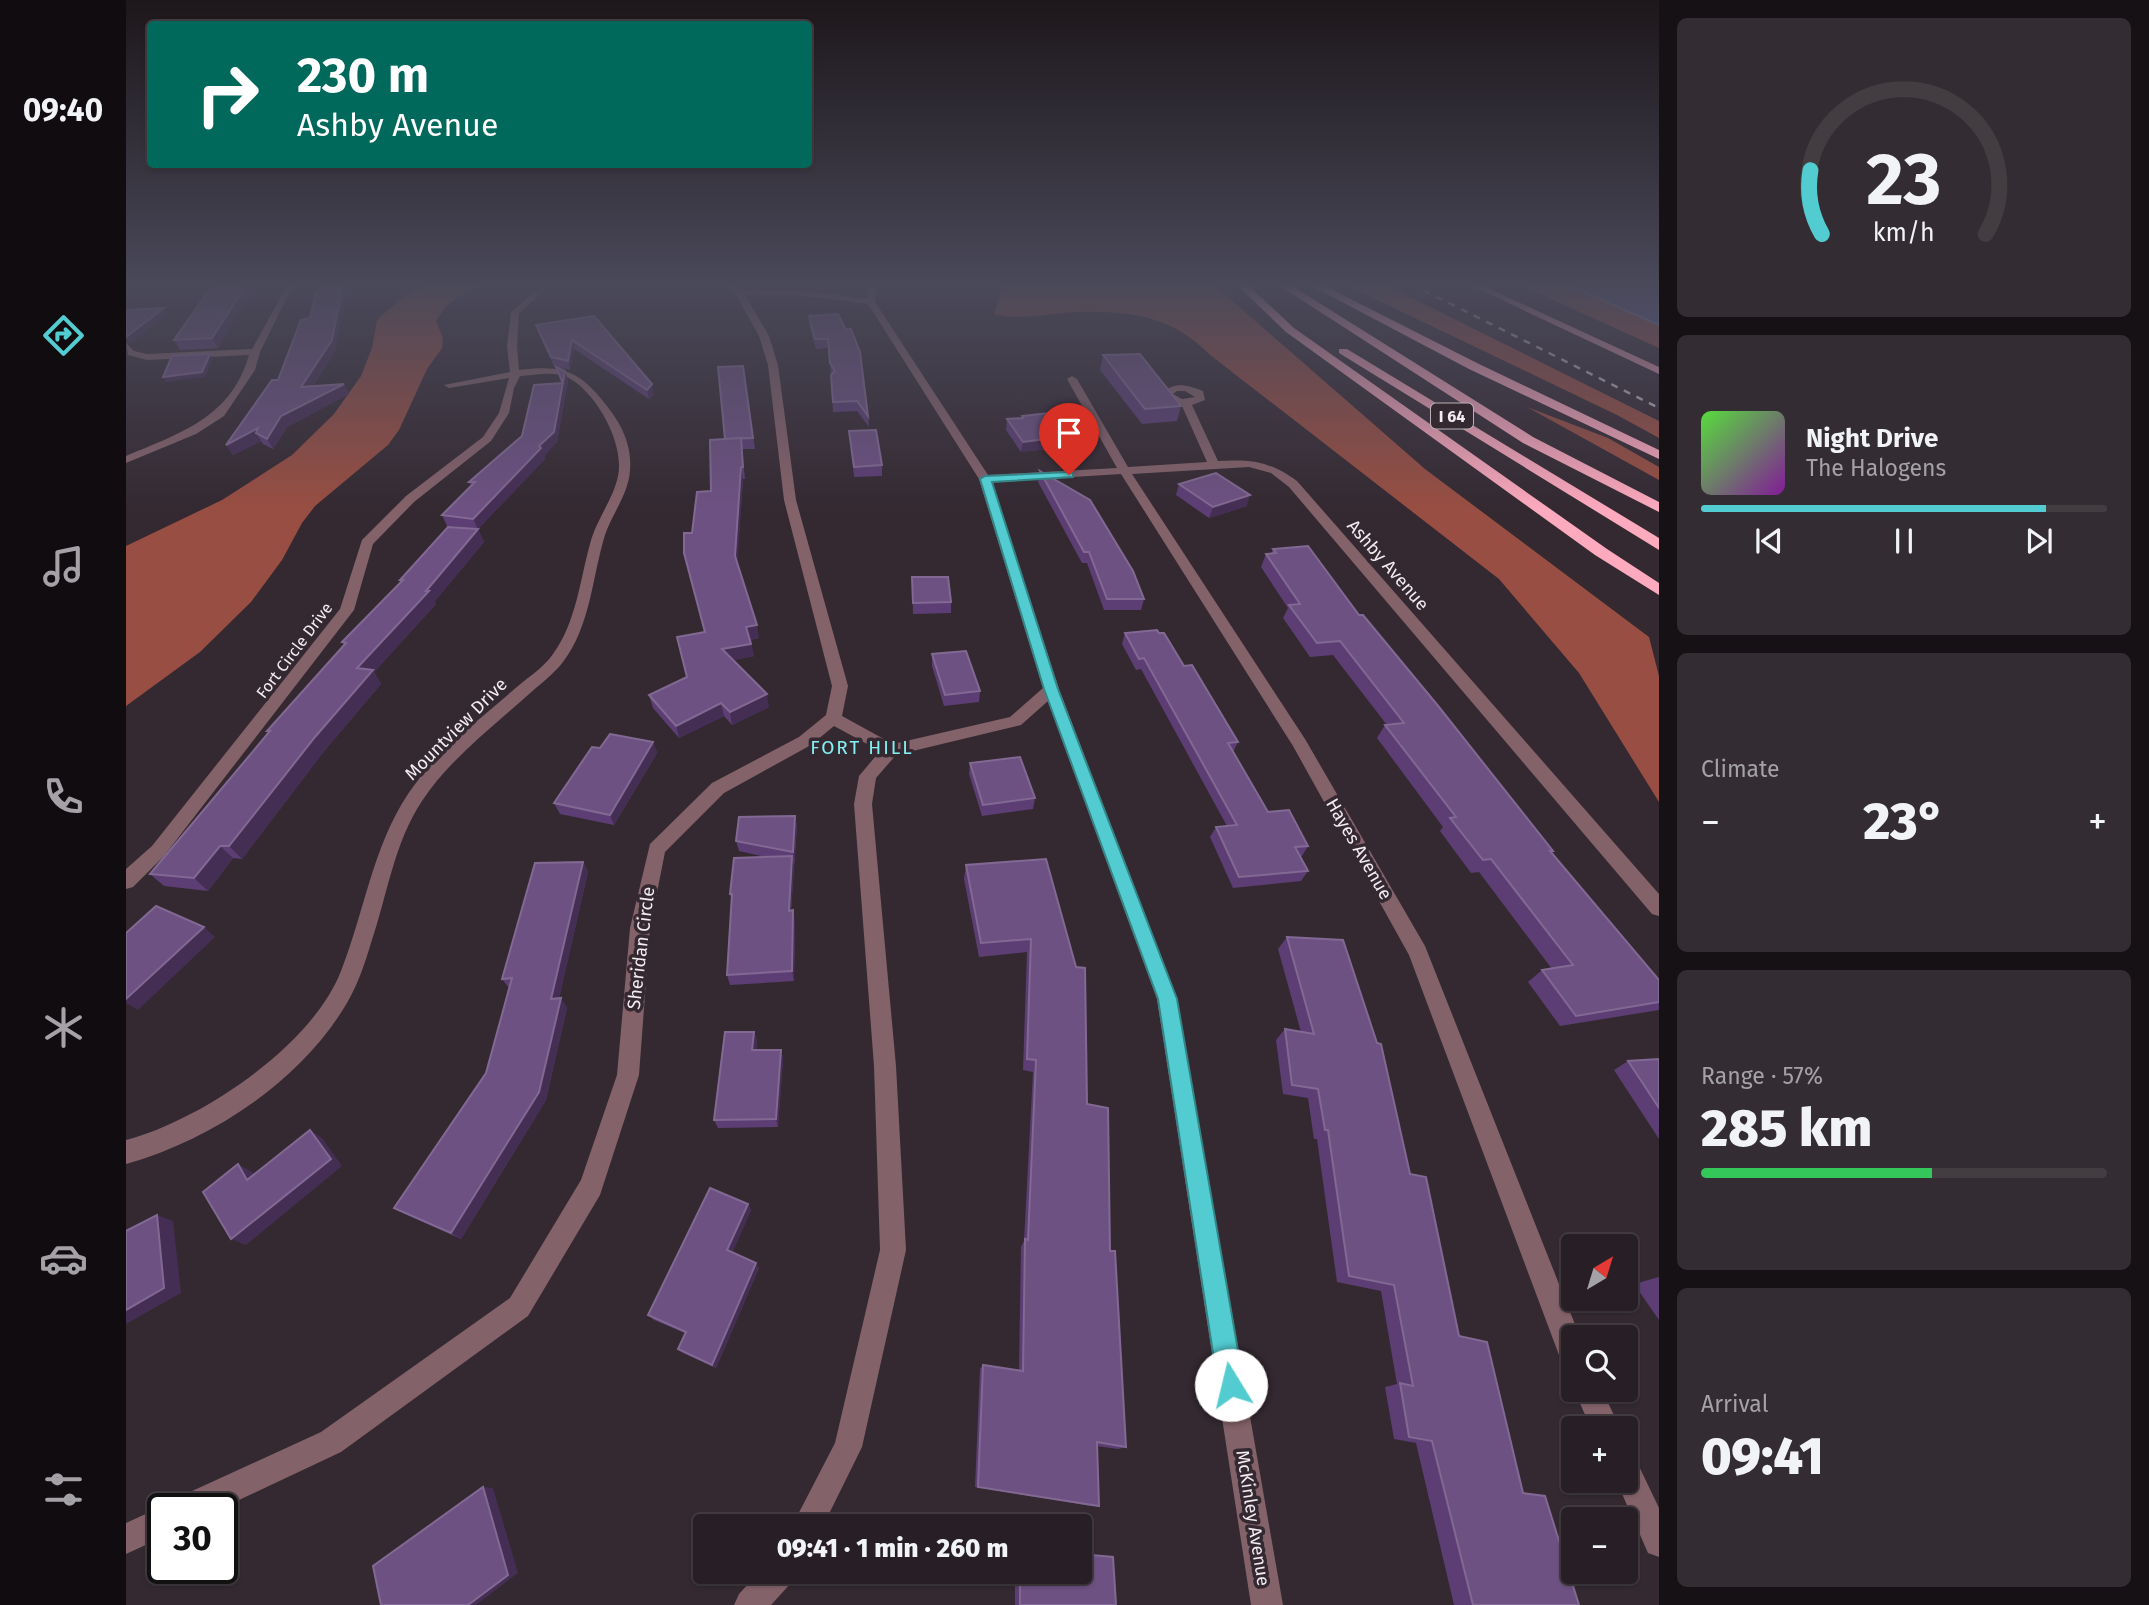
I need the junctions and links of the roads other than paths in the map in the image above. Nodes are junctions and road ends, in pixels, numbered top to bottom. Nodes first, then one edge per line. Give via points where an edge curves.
1 (253, 359) edge
2 (513, 359) edge
3 (771, 359) edge
4 (912, 359) edge
5 (1330, 359) edge
6 (1355, 359) edge
7 (1400, 359) edge
8 (1459, 359) edge
9 (1633, 359) edge
10 (1659, 371) edge
11 (515, 376) junction
12 (1072, 379) dead end
13 (449, 385) dead end
14 (1186, 403) dead end
15 (1659, 454) edge
16 (126, 460) edge
17 (1214, 465) junction
18 (1125, 472) junction
19 (985, 479) junction
20 (1659, 508) edge
21 (1659, 545) edge
22 (1659, 590) edge
23 (1051, 689) junction
24 (833, 718) junction
25 (891, 750) junction
26 (126, 881) edge
27 (1659, 908) edge
28 (126, 1152) edge
29 (1561, 1325) edge
30 (222, 1493) edge
31 (1637, 1493) edge
32 (813, 1514) edge
33 (147, 1528) edge
34 (126, 1538) edge
35 (1659, 1542) edge
36 (769, 1584) edge
37 (750, 1605) edge
38 (1267, 1605) edge

1 - 16 street via 220,414 192,432
2 - 11 street, Fort Circle Drive
3 - 24 street via 790,500 840,686
4 - 19 street, McKinley Avenue
5 - 22 highway
6 - 21 highway, I 64
7 - 20 highway, I 64 via 1528,440
8 - 15 highway
9 - 10 main road
11 - 13 street, Mountview Drive
11 - 26 street, Fort Circle Drive via 504,413 487,439 410,499 367,543 347,610 166,840
11 - 28 street, Mountview Drive via 549,371 568,374 593,394 617,427 624,475 604,517 577,624 559,657 415,797 339,997 303,1043 257,1086 200,1122 144,1149
12 - 18 street, Hayes Avenue
14 - 17 street
17 - 18 street, Ashby Avenue
17 - 27 street, Ashby Avenue via 1250,463 1275,471 1293,484
18 - 19 street, Ashby Avenue
18 - 29 street, Hayes Avenue via 1299,743 1418,952
19 - 23 street, McKinley Avenue
23 - 25 street via 1015,721
23 - 38 street, McKinley Avenue via 1167,999
24 - 25 street
24 - 30 street, Sheridan Circle via 806,740 718,788 656,849 640,928 628,1075 591,1186 519,1307 331,1442
25 - 32 street via 868,776 863,804 885,1066 893,1250 848,1447
31 - 35 street
33 - 34 street
36 - 37 street

